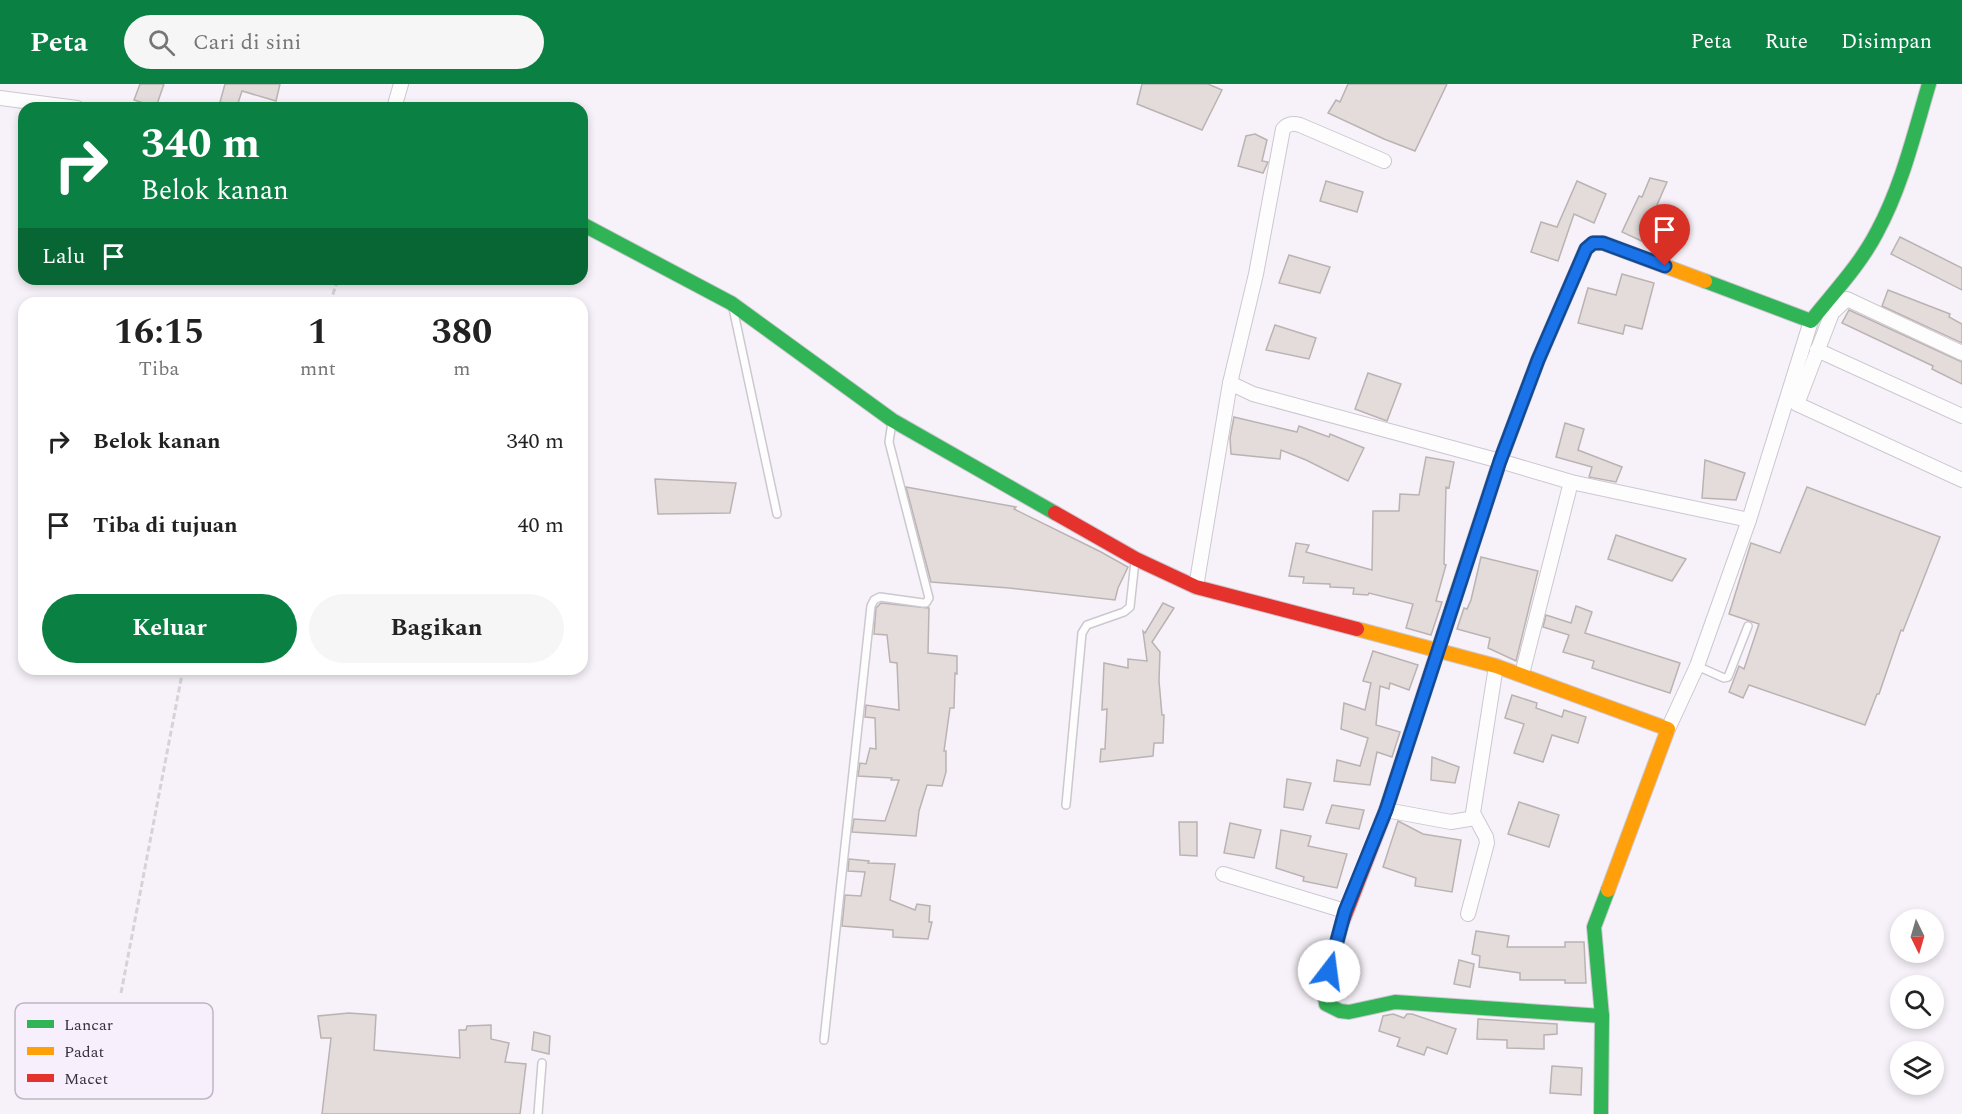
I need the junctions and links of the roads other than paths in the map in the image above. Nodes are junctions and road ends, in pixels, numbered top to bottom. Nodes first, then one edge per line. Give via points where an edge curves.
1 (6, 84) edge
2 (401, 84) edge
3 (1929, 84) edge
4 (1, 99) edge
5 (26, 102) edge
6 (396, 102) edge
7 (1384, 161) dead end
8 (588, 227) edge
9 (731, 303) junction
10 (1827, 310) junction
11 (1811, 321) junction
12 (1817, 350) junction
13 (1962, 353) edge
14 (1230, 383) junction
15 (1962, 416) edge
16 (892, 420) junction
17 (1500, 461) junction
18 (1962, 480) edge
19 (1571, 482) junction
20 (777, 514) dead end
21 (1749, 520) junction
22 (1136, 559) junction
23 (1196, 587) junction
24 (1748, 626) dead end
25 (1438, 650) junction
26 (1496, 666) junction
27 (1697, 666) junction
28 (1522, 674) junction
29 (1668, 729) junction
30 (1066, 805) dead end
31 (1386, 810) junction
32 (1475, 818) junction
33 (1223, 874) dead end
34 (1345, 911) junction
35 (1468, 914) dead end
36 (1602, 1016) junction
37 (824, 1040) dead end
38 (542, 1063) dead end
39 (538, 1114) edge
40 (1601, 1114) edge

1 - 4 street
2 - 6 street
3 - 10 street via 1887,213
4 - 5 street
7 - 14 street via 1300,124 1289,124 1283,129 1256,274
8 - 9 street
9 - 16 street
9 - 20 lane
10 - 11 street
10 - 12 street
10 - 13 street via 1847,298
11 - 17 street via 1603,243 1593,243 1586,249 1538,360
11 - 21 street
12 - 15 street
12 - 18 street via 1797,404
14 - 17 street via 1253,394
14 - 23 street
16 - 22 street
16 - 37 lane via 889,442 929,598 923,603 880,597 871,606
17 - 19 street
17 - 25 street
19 - 21 street
19 - 28 street
21 - 27 street
22 - 23 street
22 - 30 lane via 1130,607 1086,625 1082,633
23 - 25 street
24 - 27 lane via 1728,677
25 - 26 street
25 - 31 street
26 - 28 street
26 - 32 street
27 - 29 street
28 - 29 street
29 - 36 street via 1594,927
31 - 32 street via 1450,822
31 - 34 street
32 - 35 street via 1487,840
33 - 34 street
34 - 36 street via 1324,990 1326,1004 1332,1008 1349,1012 1395,1002 1420,1002
36 - 40 street
38 - 39 lane

